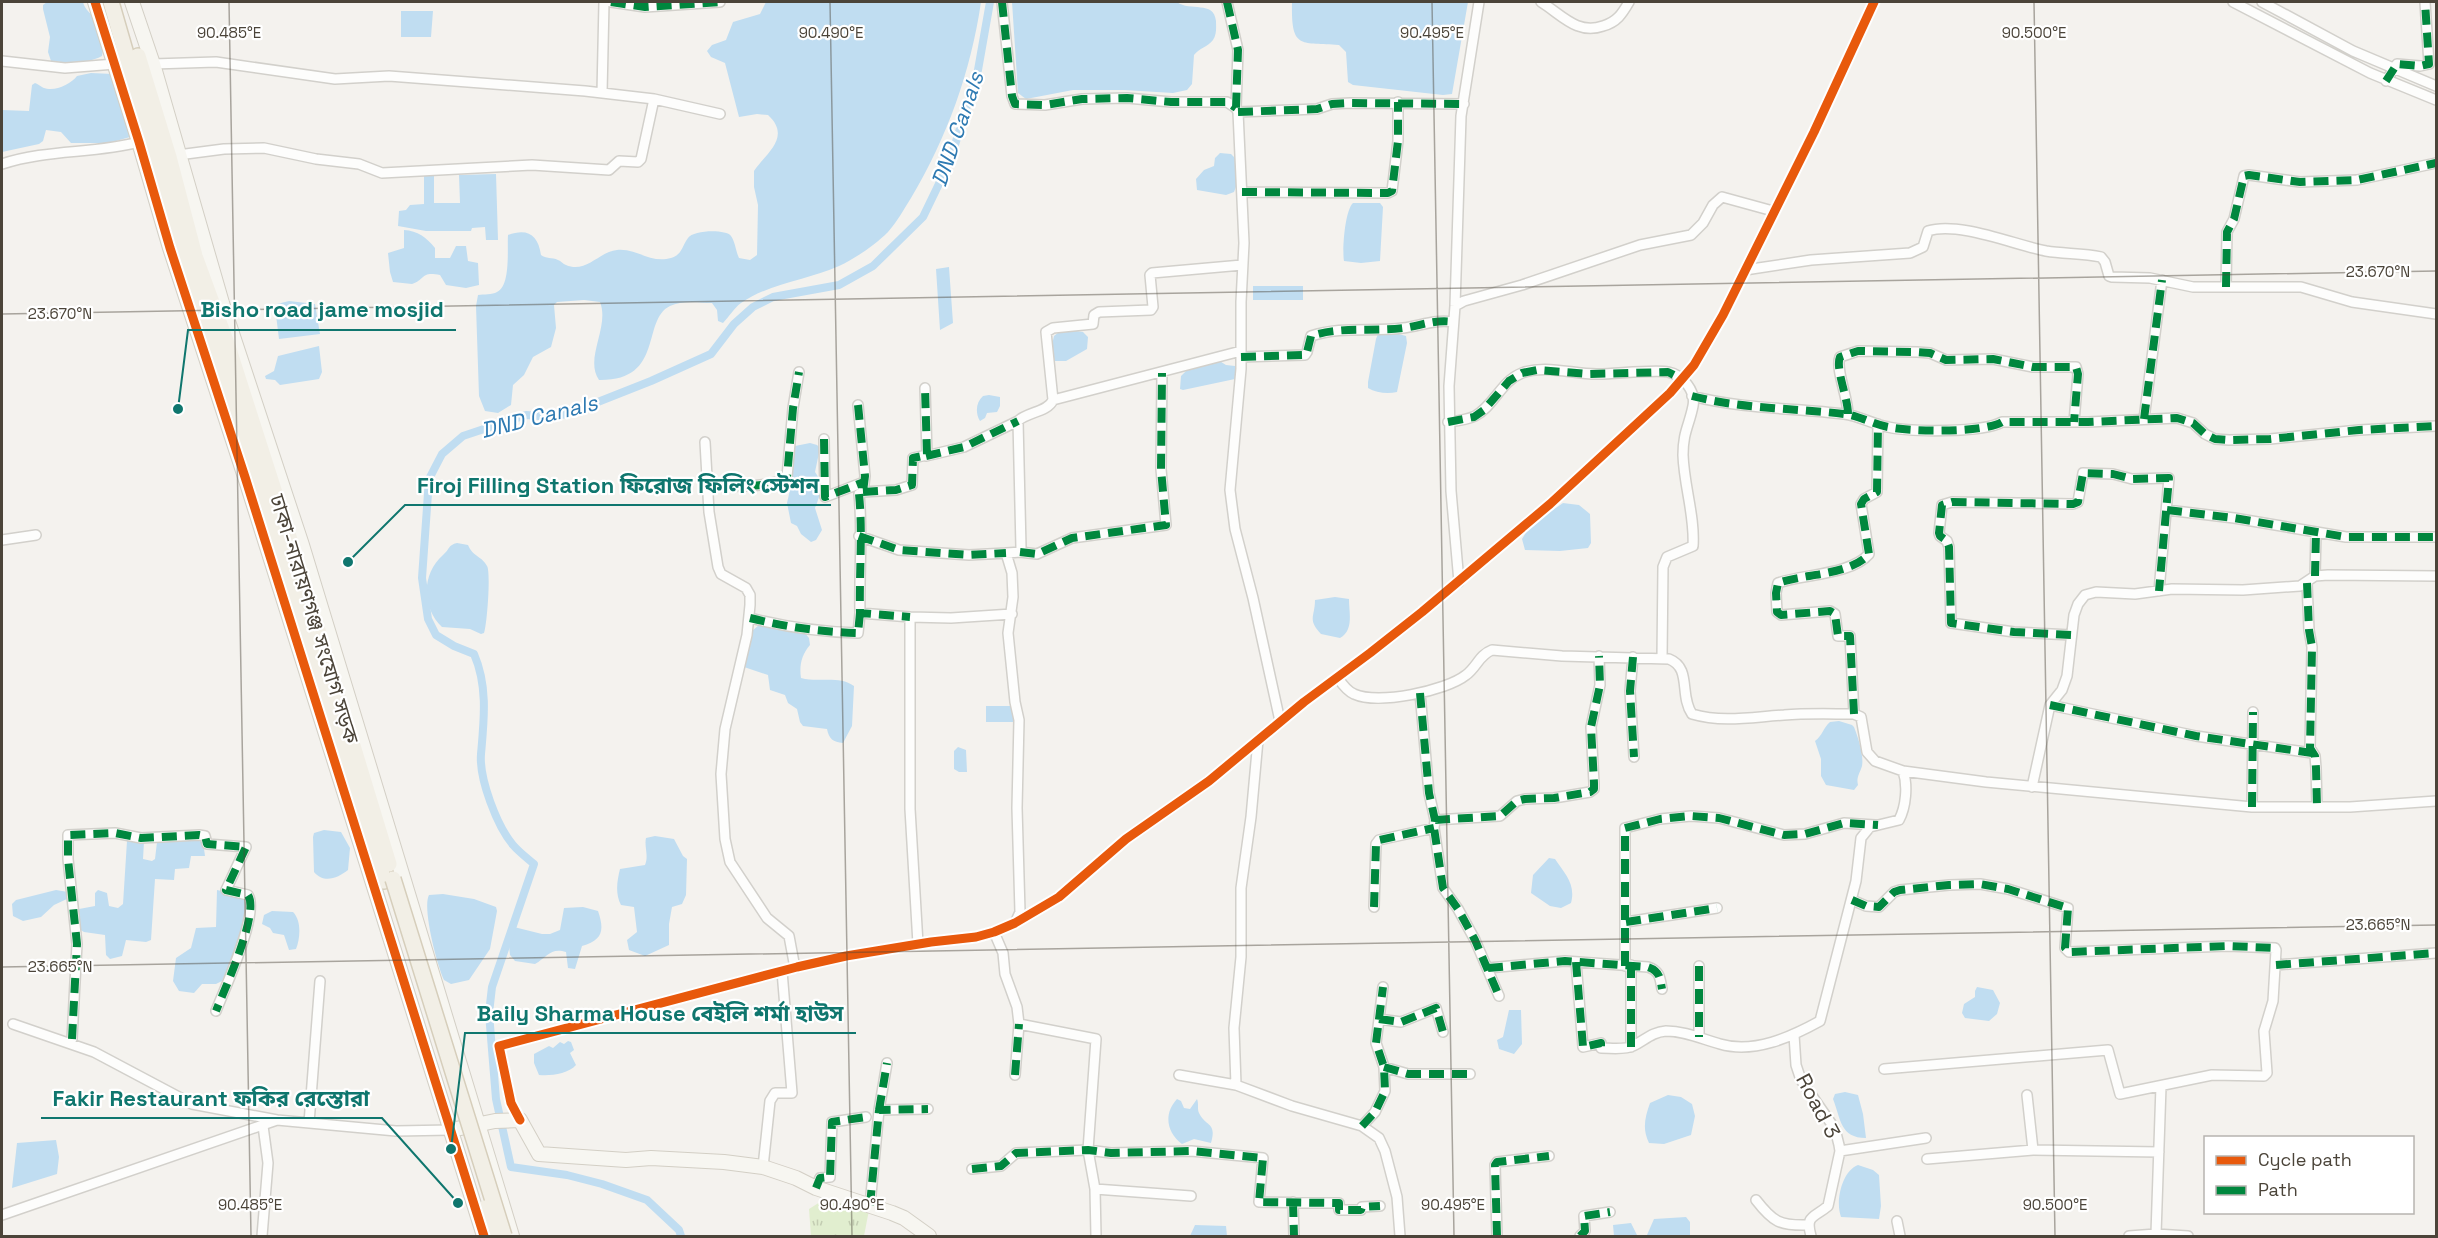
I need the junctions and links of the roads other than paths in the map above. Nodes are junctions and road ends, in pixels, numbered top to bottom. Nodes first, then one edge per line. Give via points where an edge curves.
1 (95, 2) edge
2 (111, 2) edge
3 (121, 2) edge
4 (132, 2) edge
5 (604, 2) edge
6 (612, 2) edge
7 (720, 2) edge
8 (1002, 2) edge
9 (1227, 2) edge
10 (1479, 2) edge
11 (1541, 2) edge
12 (1629, 2) edge
13 (1874, 2) edge
14 (2234, 2) edge
15 (2262, 2) edge
16 (2425, 2) edge
17 (2, 61) edge
18 (115, 64) junction
19 (153, 64) junction
20 (2392, 69) junction
21 (2386, 81) junction
22 (2436, 86) edge
23 (602, 93) junction
24 (654, 99) junction
25 (2436, 100) edge
26 (1398, 102) junction
27 (1464, 104) junction
28 (1237, 110) junction
29 (720, 114) dead end
30 (139, 142) junction
31 (178, 154) junction
32 (2436, 163) edge
33 (2, 164) edge
34 (1242, 192) junction
35 (1773, 211) junction
36 (1242, 265) junction
37 (1745, 270) junction
38 (2162, 280) junction
39 (2226, 287) junction
40 (218, 304) junction
41 (1455, 306) junction
42 (2436, 314) edge
43 (1453, 322) junction
44 (1241, 354) junction
45 (799, 372) dead end
46 (1162, 373) junction
47 (1682, 379) junction
48 (925, 388) dead end
49 (224, 392) junction
50 (1692, 396) junction
51 (1053, 400) junction
52 (858, 405) dead end
53 (1848, 414) junction
54 (2144, 419) junction
55 (1018, 422) junction
56 (1448, 422) junction
57 (2074, 422) junction
58 (1878, 424) junction
59 (2436, 426) edge
60 (824, 439) dead end
61 (705, 442) dead end
62 (926, 456) junction
63 (707, 486) junction
64 (863, 487) junction
65 (2167, 510) junction
66 (2316, 531) junction
67 (36, 535) dead end
68 (859, 536) junction
69 (2436, 537) edge
70 (2, 540) edge
71 (1020, 552) junction
72 (1006, 554) junction
73 (2315, 576) junction
74 (2436, 576) edge
75 (1459, 582) junction
76 (2307, 583) junction
77 (2159, 591) junction
78 (860, 613) junction
79 (1012, 614) junction
80 (910, 617) junction
81 (750, 618) junction
82 (313, 635) junction
83 (2071, 635) junction
84 (1599, 656) junction
85 (1633, 657) junction
86 (1662, 658) junction
87 (1338, 678) junction
88 (1420, 693) junction
89 (2050, 705) junction
90 (2253, 712) dead end
91 (1854, 714) junction
92 (1280, 721) junction
93 (1258, 740) junction
94 (2252, 745) junction
95 (2312, 753) junction
96 (1634, 757) dead end
97 (1903, 771) junction
98 (2032, 787) junction
99 (2436, 801) edge
100 (2252, 807) junction
101 (2317, 807) junction
102 (1435, 824) junction
103 (1878, 825) junction
104 (378, 846) junction
105 (388, 880) junction
106 (1852, 900) junction
107 (1374, 907) dead end
108 (1717, 908) dead end
109 (1015, 922) junction
110 (1626, 922) junction
111 (994, 932) junction
112 (918, 944) junction
113 (2436, 953) edge
114 (1576, 962) junction
115 (2276, 965) junction
116 (1628, 966) junction
117 (1699, 966) dead end
118 (795, 968) junction
119 (1488, 968) junction
120 (782, 971) junction
121 (320, 981) dead end
122 (1383, 987) dead end
123 (1662, 989) dead end
124 (1499, 996) dead end
125 (216, 1011) dead end
126 (1379, 1019) junction
127 (13, 1024) dead end
128 (1019, 1024) junction
129 (1443, 1032) dead end
130 (1794, 1035) junction
131 (1699, 1037) junction
132 (72, 1039) dead end
133 (1631, 1047) junction
134 (887, 1063) dead end
135 (1384, 1068) junction
136 (1884, 1069) dead end
137 (1470, 1074) dead end
138 (1015, 1075) dead end
139 (1179, 1075) dead end
140 (1236, 1085) junction
141 (2161, 1086) junction
142 (2027, 1095) dead end
143 (928, 1109) dead end
144 (879, 1110) junction
145 (866, 1117) dead end
146 (278, 1120) junction
147 (515, 1120) junction
148 (309, 1123) junction
149 (479, 1124) junction
150 (263, 1126) junction
151 (1362, 1126) junction
152 (451, 1130) junction
153 (1926, 1138) dead end
154 (1088, 1150) junction
155 (2033, 1150) junction
156 (1840, 1151) junction
157 (2159, 1152) junction
158 (1549, 1156) dead end
159 (1927, 1159) dead end
160 (763, 1167) junction
161 (972, 1169) dead end
162 (816, 1188) junction
163 (1095, 1189) junction
164 (1191, 1196) dead end
165 (1756, 1200) dead end
166 (1293, 1202) junction
167 (870, 1205) junction
168 (1380, 1206) dead end
169 (1610, 1212) dead end
170 (2, 1215) edge
171 (1897, 1221) dead end
172 (1808, 1225) junction
173 (2156, 1234) junction
174 (262, 1236) edge
175 (484, 1236) edge
176 (493, 1236) edge
177 (504, 1236) edge
178 (512, 1236) edge
179 (929, 1236) edge
180 (1096, 1236) edge
181 (1294, 1236) edge
182 (1400, 1236) edge
183 (1497, 1236) edge
184 (1580, 1236) edge
185 (1811, 1236) edge
186 (1900, 1236) edge
187 (2129, 1236) edge
188 (2188, 1236) edge

1 - 18 street
2 - 49 main road, ঢাকা-নারায়ণগঞ্জ সংযোগ সড়ক
3 - 40 main road, ঢাকা-নারায়ণগঞ্জ সংযোগ সড়ক via 195,256
4 - 19 street
5 - 23 street
6 - 7 street via 645,7
8 - 28 street via 1015,104 1127,98 1227,102
9 - 28 street via 1238,51
10 - 27 street
11 - 12 street via 1581,28 1591,30 1622,16
13 - 35 street
14 - 21 street
15 - 20 street
16 - 20 street via 2429,64 2397,64
17 - 18 street via 65,68
18 - 30 street
19 - 23 street via 216,62 335,79 399,76
19 - 31 street
20 - 21 street
20 - 22 street
21 - 25 street
23 - 24 street
24 - 29 street
24 - 31 street via 641,159 619,160 609,170 532,165 382,172 359,164 264,148
26 - 27 street
26 - 28 street via 1337,103 1317,110
26 - 34 street via 1398,150 1392,191
27 - 41 street
28 - 34 street
30 - 33 street via 34,155
30 - 49 street via 170,248
31 - 40 street
32 - 39 street via 2357,180 2301,182 2244,176 2227,232
34 - 36 street
35 - 37 street
35 - 41 street via 1722,197 1691,235 1640,245
36 - 44 street
36 - 51 street via 1152,273 1151,310 1099,312 1093,324 1047,329
37 - 38 street via 1811,260 1910,253 1923,247 1928,231 1942,229 1999,237 2048,251 2101,257 2109,276
37 - 47 street via 1711,338
38 - 39 street via 2193,287
38 - 54 street
39 - 42 street via 2301,287 2352,302
40 - 82 main road, ঢাকা-নারায়ণগঞ্জ সংযোগ সড়ক via 260,429
41 - 43 street
43 - 44 street via 1326,332 1311,336 1305,355
43 - 56 street
44 - 46 street
44 - 92 street via 1231,461 1234,529
45 - 63 street via 787,477 764,483
46 - 51 street
46 - 71 street via 1161,469 1166,525 1072,538 1037,554
47 - 50 street
47 - 56 street via 1668,372 1589,374 1537,370 1509,381 1474,417
47 - 75 street via 1637,425
48 - 62 street
49 - 82 main road, ঢাকা-নারায়ণগঞ্জ সংযোগ সড়ক via 251,476
50 - 53 street
50 - 86 street via 1683,450 1693,546 1667,558 1662,567
51 - 55 street
52 - 64 street via 866,476
53 - 57 street via 1840,357 1858,351 1930,352 1946,360 1993,359 2033,367 2076,368
53 - 58 street
54 - 57 street
54 - 59 street via 2187,420 2215,439 2229,440
55 - 62 street via 964,447
55 - 71 street
56 - 75 street
57 - 58 street via 2001,422 1993,427 1929,430
58 - 91 street via 1876,492 1861,504 1869,554 1843,568 1778,583 1776,593 1781,615 1830,611 1835,614 1838,636 1850,636
60 - 64 street via 825,497
61 - 63 street
62 - 64 street via 913,458 912,485 908,488
63 - 81 street via 718,567 721,574 746,588
64 - 68 street via 859,494
65 - 66 street
65 - 77 street
65 - 83 street via 2169,478 2132,479 2089,473 2084,473 2078,502 2073,504 1942,505 1939,533 1949,547 1951,623
66 - 69 street via 2357,537
66 - 73 street
67 - 70 street
68 - 72 street via 899,550
68 - 78 street
71 - 72 street
72 - 79 street via 1012,573
73 - 74 street
73 - 76 street
75 - 87 street
76 - 77 street via 2243,590
76 - 95 street via 2312,647
77 - 83 street via 2085,595 2074,615
78 - 80 street
78 - 81 street via 858,633 796,628
79 - 80 street
79 - 109 street via 1008,633 1019,720 1020,912
80 - 112 street via 910,809
81 - 118 street via 724,729 721,774 725,839 730,862 767,918 789,936
82 - 104 main road, ঢাকা-নারায়ণগঞ্জ সংযোগ সড়ক
82 - 104 street
83 - 89 street via 2065,683
84 - 85 street
84 - 88 street via 1562,657 1492,650 1484,653 1467,675
84 - 102 street via 1600,685 1591,728 1594,789 1517,801 1500,816
85 - 86 street
85 - 96 street via 1630,691
86 - 91 street via 1677,662 1682,671 1685,704 1698,716 1739,720 1784,714
87 - 88 street via 1354,695 1393,697
87 - 92 street
88 - 102 street
89 - 94 street
89 - 98 street
90 - 94 street
91 - 97 street via 1861,717 1867,752 1875,761
92 - 93 street
93 - 109 street via 1209,781 1126,839 1059,897
93 - 140 street via 1241,888 1242,937 1233,1051
94 - 95 street
94 - 100 street
95 - 101 street
97 - 98 street
97 - 103 street via 1902,814 1894,823
98 - 100 street
99 - 101 street
100 - 101 street
102 - 107 street via 1378,840
102 - 119 street via 1443,888
103 - 106 street via 1869,827 1861,838
103 - 110 street via 1844,824 1794,836 1707,816 1675,816 1632,825 1624,832
104 - 105 main road, ঢাকা-নারায়ণগঞ্জ সংযোগ সড়ক
104 - 149 street
104 - 152 street
105 - 176 main road, ঢাকা-নারায়ণগঞ্জ সংযোগ সড়ক, bridge
105 - 177 main road, ঢাকা-নারায়ণগঞ্জ সংযোগ সড়ক, bridge
106 - 115 street via 1873,908 1900,890 1965,884 1996,886 2068,908 2065,948 2069,952 2275,948
106 - 130 street via 1820,1021
108 - 110 street
109 - 111 street
110 - 116 street
111 - 112 street
111 - 128 street via 1003,953
112 - 118 street
113 - 115 street
114 - 116 street
114 - 119 street
114 - 133 street via 1583,1047 1601,1043 1601,1048
115 - 141 street via 2273,1000 2264,1031 2266,1075 2212,1075
116 - 123 street via 1657,970
116 - 133 street
117 - 131 street
118 - 120 street
119 - 124 street
120 - 147 street via 499,1046
120 - 160 street via 792,1093 775,1093 770,1101
121 - 148 street
122 - 126 street
125 - 132 street via 244,942 251,898 226,890 246,847 207,844 205,836 68,835 77,949
126 - 129 street via 1401,1022 1436,1008
126 - 135 street via 1376,1043
127 - 146 street via 94,1052 192,1104
128 - 138 street
128 - 154 street via 1096,1040
130 - 131 street via 1741,1047
130 - 156 street, Road 3 via 1801,1080 1835,1129
131 - 133 street via 1666,1031 1649,1034
134 - 144 street
135 - 137 street via 1408,1074
135 - 151 street via 1385,1091
136 - 141 street via 2108,1050 2120,1094
139 - 140 street
140 - 151 street
141 - 157 street
142 - 155 street
143 - 144 street
144 - 167 street
145 - 162 street via 831,1122 830,1177 820,1178
146 - 148 street
146 - 150 street
147 - 149 street
147 - 160 street via 539,1154
148 - 152 street via 396,1131
149 - 152 street
149 - 178 street
150 - 170 street
150 - 174 street via 268,1163
151 - 182 street via 1379,1138 1385,1150
152 - 175 street
153 - 156 street
154 - 161 street via 1016,1153 1001,1166
154 - 163 street
154 - 166 street via 1191,1151 1263,1158 1259,1202
155 - 157 street
155 - 159 street
156 - 172 street, Road 3 via 1827,1206 1811,1217
157 - 173 street
158 - 183 street via 1497,1161
160 - 162 street
162 - 167 street
163 - 164 street
163 - 180 street
165 - 172 street via 1770,1218 1780,1223
166 - 168 street via 1339,1203 1339,1210
166 - 181 street
167 - 179 street via 904,1218
169 - 184 street via 1584,1216 1585,1231
171 - 186 street
172 - 185 street
173 - 187 street
173 - 188 street

